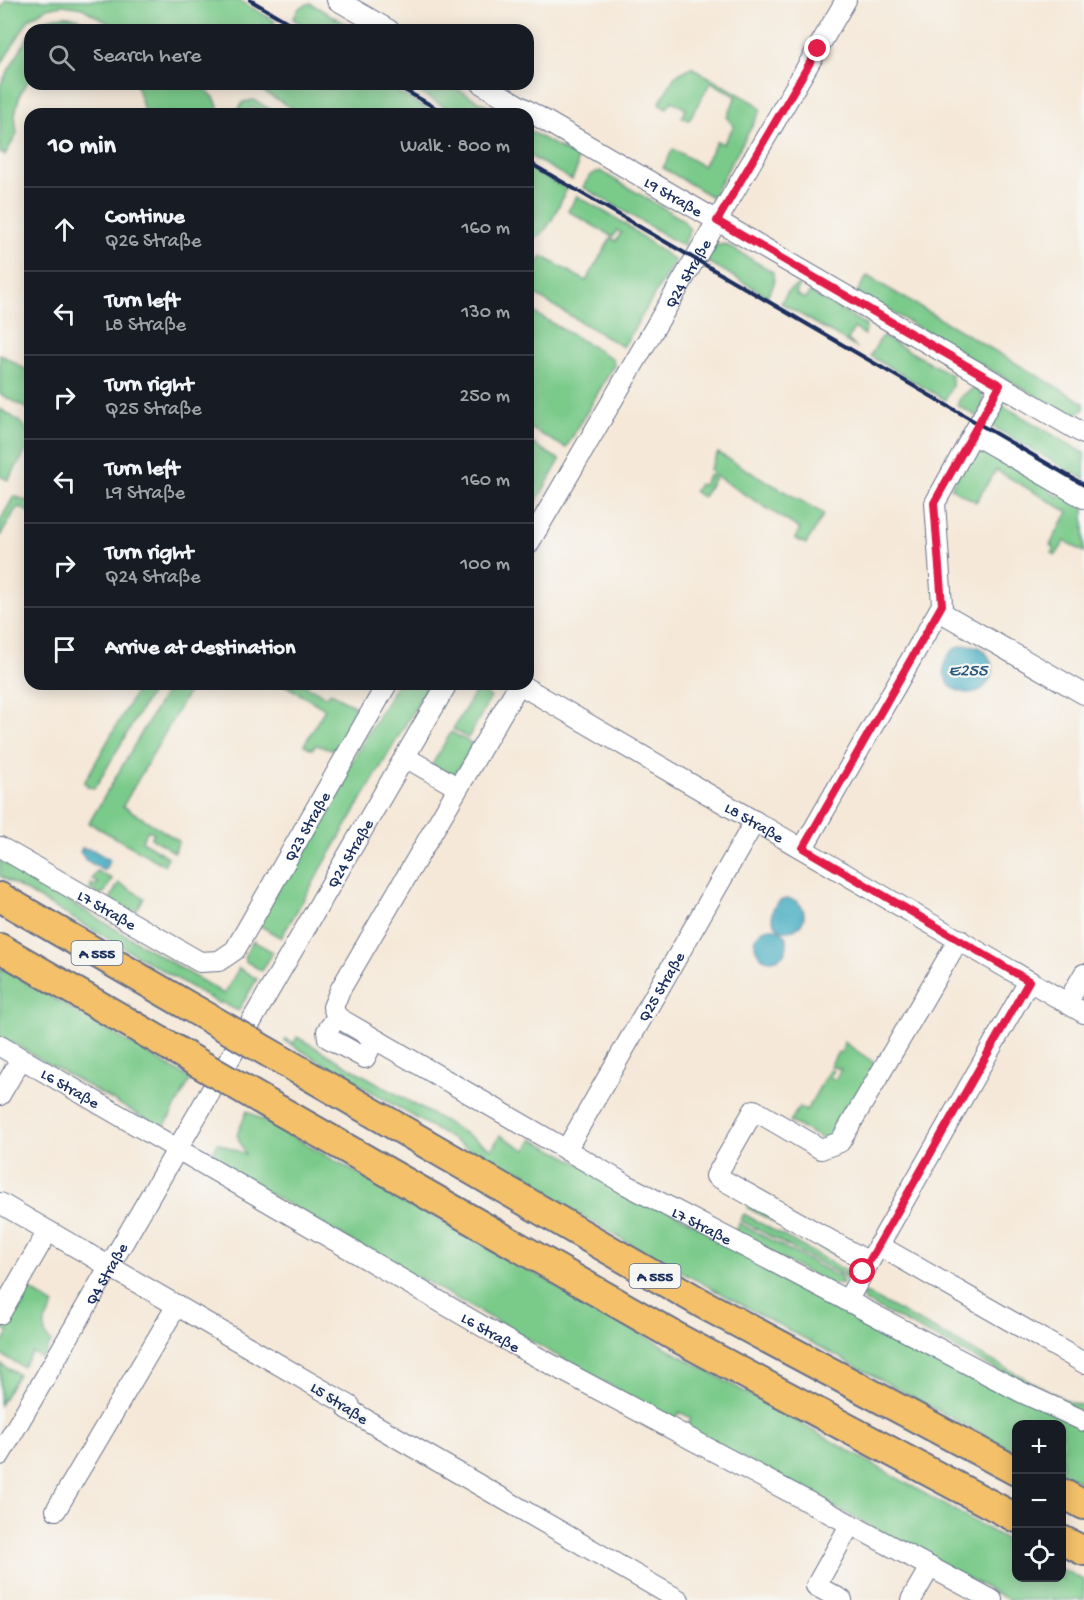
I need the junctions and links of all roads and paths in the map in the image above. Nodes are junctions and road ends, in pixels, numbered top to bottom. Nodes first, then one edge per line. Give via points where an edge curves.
1 (337, 0) edge
2 (846, 0) edge
3 (379, 24) edge
4 (492, 90) edge
5 (523, 108) edge
6 (534, 114) edge
7 (717, 221) junction
8 (1000, 385) junction
9 (973, 434) junction
10 (1084, 434) edge
11 (1084, 498) edge
12 (534, 535) edge
13 (939, 611) junction
14 (384, 690) edge
15 (444, 690) edge
16 (515, 690) edge
17 (529, 690) edge
18 (1084, 694) edge
19 (405, 757) junction
20 (458, 787) junction
21 (755, 821) junction
22 (0, 847) edge
23 (803, 848) junction
24 (0, 897) edge
25 (959, 939) junction
26 (0, 948) edge
27 (219, 961) joint
28 (1084, 974) edge
29 (1029, 981) junction
30 (1076, 1008) edge
31 (0, 1046) edge
32 (21, 1059) junction
33 (210, 1090) joint
34 (0, 1095) edge
35 (177, 1148) junction
36 (566, 1150) junction
37 (0, 1203) edge
38 (48, 1231) junction
39 (109, 1266) junction
40 (862, 1274) junction
41 (177, 1305) junction
42 (0, 1314) edge
43 (1084, 1363) edge
44 (1084, 1421) edge
45 (0, 1455) edge
46 (1012, 1467) edge
47 (1066, 1496) edge
48 (1084, 1505) edge
49 (56, 1510) dead end
50 (1012, 1515) edge
51 (850, 1525) junction
52 (1066, 1542) edge
53 (1084, 1551) edge
54 (930, 1567) junction
55 (679, 1600) edge
56 (842, 1600) edge
57 (911, 1600) edge
58 (992, 1600) edge

1 - 3 lane
2 - 7 lane, Q24 Straße
4 - 5 lane, L9 Straße
6 - 7 lane, L9 Straße
7 - 8 lane, L9 Straße
7 - 12 lane, Q24 Straße
8 - 9 lane
8 - 10 lane, L9 Straße
9 - 11 lane
9 - 13 lane via 934,503 942,605
13 - 18 lane
13 - 23 lane
14 - 27 lane, Q23 Straße via 235,950
15 - 19 lane, Q24 Straße
16 - 20 lane
17 - 21 lane, L8 Straße
19 - 20 lane
19 - 33 lane, Q24 Straße
20 - 36 lane, L7 Straße via 340,990 335,1012 374,1040
21 - 23 lane, L8 Straße
21 - 36 lane, Q25 Straße
22 - 27 lane, L7 Straße via 200,962
23 - 25 lane, L8 Straße
24 - 46 highway, A 555, bridge via 703,1304
25 - 29 lane, L8 Straße
25 - 40 lane via 840,1142 821,1149 754,1110 716,1176
26 - 50 highway, A 555, bridge via 678,1338
28 - 30 lane
29 - 30 lane, L8 Straße
29 - 40 lane
31 - 32 lane, L6 Straße
32 - 34 lane
32 - 35 lane, L6 Straße
33 - 35 lane, Q4 Straße
35 - 39 lane, Q4 Straße
35 - 51 lane, L6 Straße via 513,1344
36 - 40 lane, L7 Straße
37 - 38 lane, L5 Straße
38 - 39 lane, L5 Straße
38 - 42 lane
39 - 41 lane, L5 Straße
39 - 45 lane, Q4 Straße
40 - 43 lane
40 - 44 lane, L7 Straße via 1021,1392
41 - 49 lane
41 - 55 lane, L5 Straße via 350,1406 348,1409 368,1421
47 - 48 highway
51 - 54 lane, L6 Straße
51 - 56 lane via 816,1586
52 - 53 highway
54 - 57 lane
54 - 58 lane, L6 Straße

